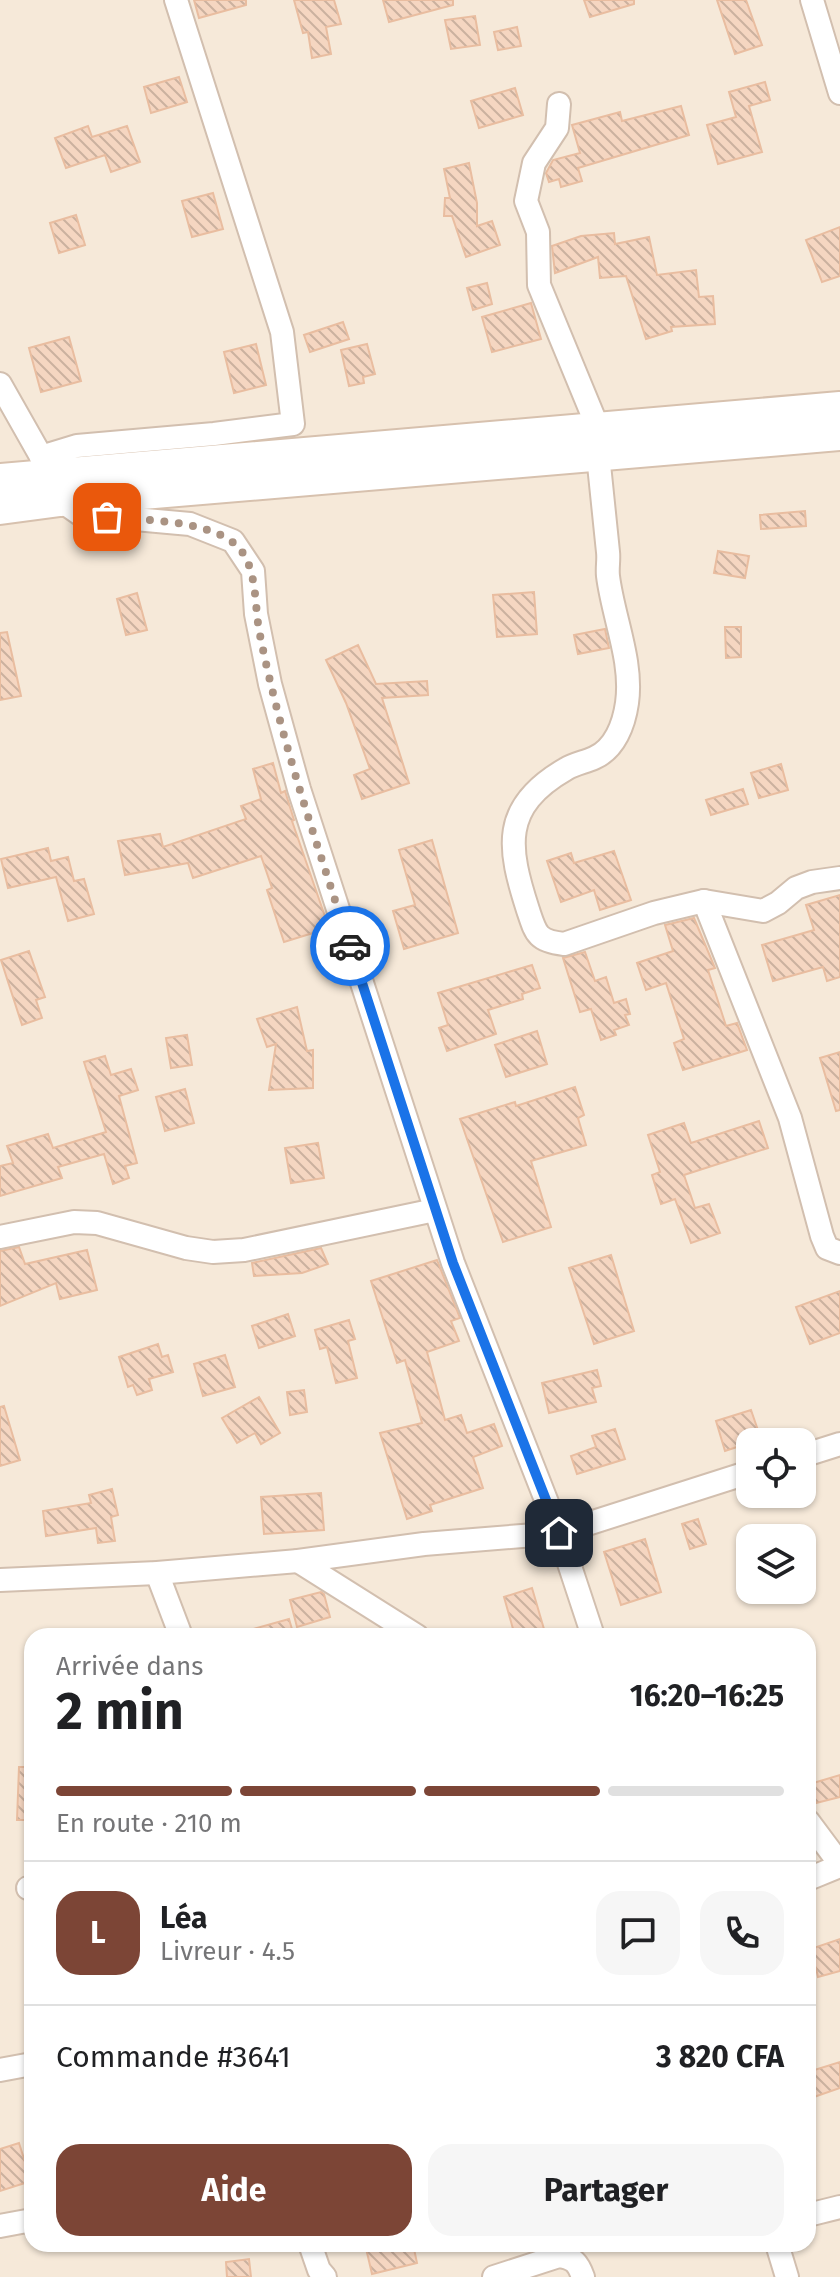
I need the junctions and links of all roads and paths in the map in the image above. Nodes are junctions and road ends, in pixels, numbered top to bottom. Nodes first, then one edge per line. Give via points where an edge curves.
1 (176, 0) edge
2 (812, 0) edge
3 (832, 42) edge
4 (840, 93) edge
5 (559, 104) dead end
6 (0, 384) edge
7 (840, 408) edge
8 (840, 434) edge
9 (293, 439) junction
10 (598, 442) junction
11 (51, 477) junction
12 (0, 480) edge
13 (0, 508) edge
14 (840, 878) edge
15 (704, 901) junction
16 (435, 1210) junction
17 (0, 1237) edge
18 (840, 1253) edge
19 (840, 1444) edge
20 (816, 1452) edge
21 (736, 1476) edge
22 (559, 1533) junction
23 (298, 1561) junction
24 (157, 1573) junction
25 (0, 1580) edge
26 (178, 1628) edge
27 (404, 1628) edge
28 (590, 1628) edge
29 (816, 1832) edge
30 (840, 1865) edge
31 (816, 1876) edge
32 (24, 2066) edge
33 (0, 2070) edge
34 (840, 2207) edge
35 (816, 2213) edge
36 (24, 2222) edge
37 (0, 2226) edge
38 (313, 2252) edge
39 (779, 2252) edge
40 (325, 2277) edge
41 (494, 2277) edge
42 (583, 2277) edge
43 (787, 2277) edge

1 - 9 street via 282,332
2 - 3 street
3 - 4 street
5 - 10 street via 557,128 534,163 526,201 538,232 539,285
6 - 11 street
7 - 10 main road
8 - 10 main road
9 - 10 main road
9 - 11 main road
10 - 11 main road
10 - 15 street via 608,574 627,701 611,744 598,757 567,768 540,787 520,812 512,841 514,867 536,933 548,942 564,944
11 - 12 main road
11 - 13 main road
11 - 16 street via 80,514 190,524 233,541 253,571 270,684 299,789
14 - 15 street via 796,888 763,911
15 - 18 street via 790,1118 822,1236 827,1248
16 - 17 street via 213,1252 85,1222
16 - 22 street
19 - 20 street
21 - 22 street
22 - 23 street
22 - 28 street
23 - 24 street
23 - 27 street
24 - 25 street
24 - 26 street
29 - 30 street
30 - 31 street
32 - 33 street
34 - 35 street
36 - 37 street
38 - 40 street
39 - 43 street
41 - 42 street via 559,2256 578,2263

